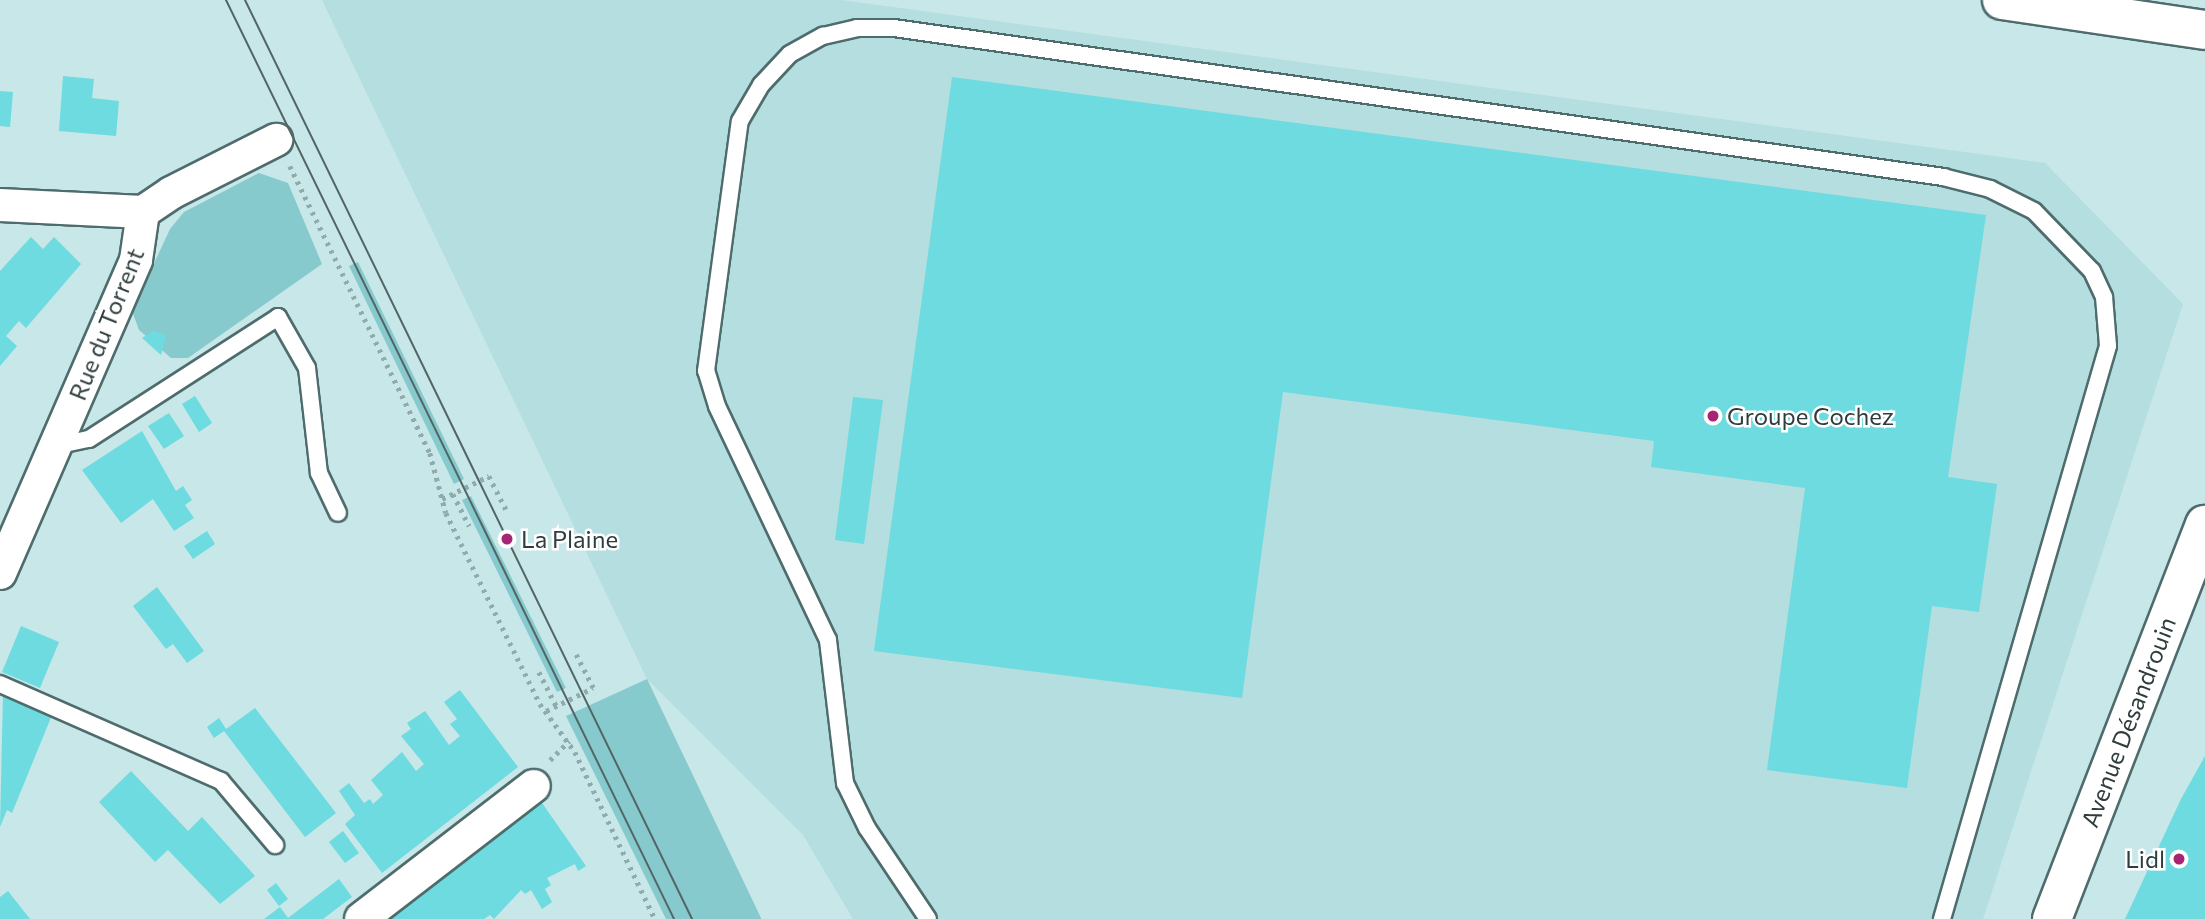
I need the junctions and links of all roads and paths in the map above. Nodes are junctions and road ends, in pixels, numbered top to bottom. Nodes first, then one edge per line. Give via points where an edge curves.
1 (2002, 0) edge
2 (2205, 30) edge
3 (276, 140) joint
4 (1, 206) edge
5 (143, 212) junction
6 (55, 446) junction
7 (453, 494) junction
8 (442, 499) junction
9 (506, 510) dead end
10 (338, 513) dead end
11 (2205, 525) edge
12 (469, 526) dead end
13 (0, 573) edge
14 (575, 653) dead end
15 (539, 672) dead end
16 (0, 684) edge
17 (556, 706) junction
18 (546, 711) junction
19 (534, 786) dead end
20 (275, 845) dead end
21 (361, 919) edge
22 (655, 919) edge
23 (928, 919) edge
24 (1942, 919) edge
25 (2052, 919) edge

1 - 2 main road
3 - 5 street
3 - 8 path via 430,453
4 - 5 street
5 - 6 street, Rue du Torrent via 136,260
6 - 10 lane via 89,439 278,317 307,368 319,473
6 - 13 street, Rue du Torrent
7 - 8 path
7 - 9 path via 489,476
7 - 12 path
8 - 18 path
11 - 25 main road, Avenue Désandrouin
14 - 17 path via 593,688
15 - 17 path
16 - 20 lane via 221,780
17 - 18 path
18 - 22 path via 575,752
19 - 21 street
23 - 24 lane via 867,828 845,783 828,640 717,406 706,371 740,121 761,85 790,54 823,36 857,28 894,28 1943,177 1990,190 2034,211 2092,271 2104,297 2108,346

